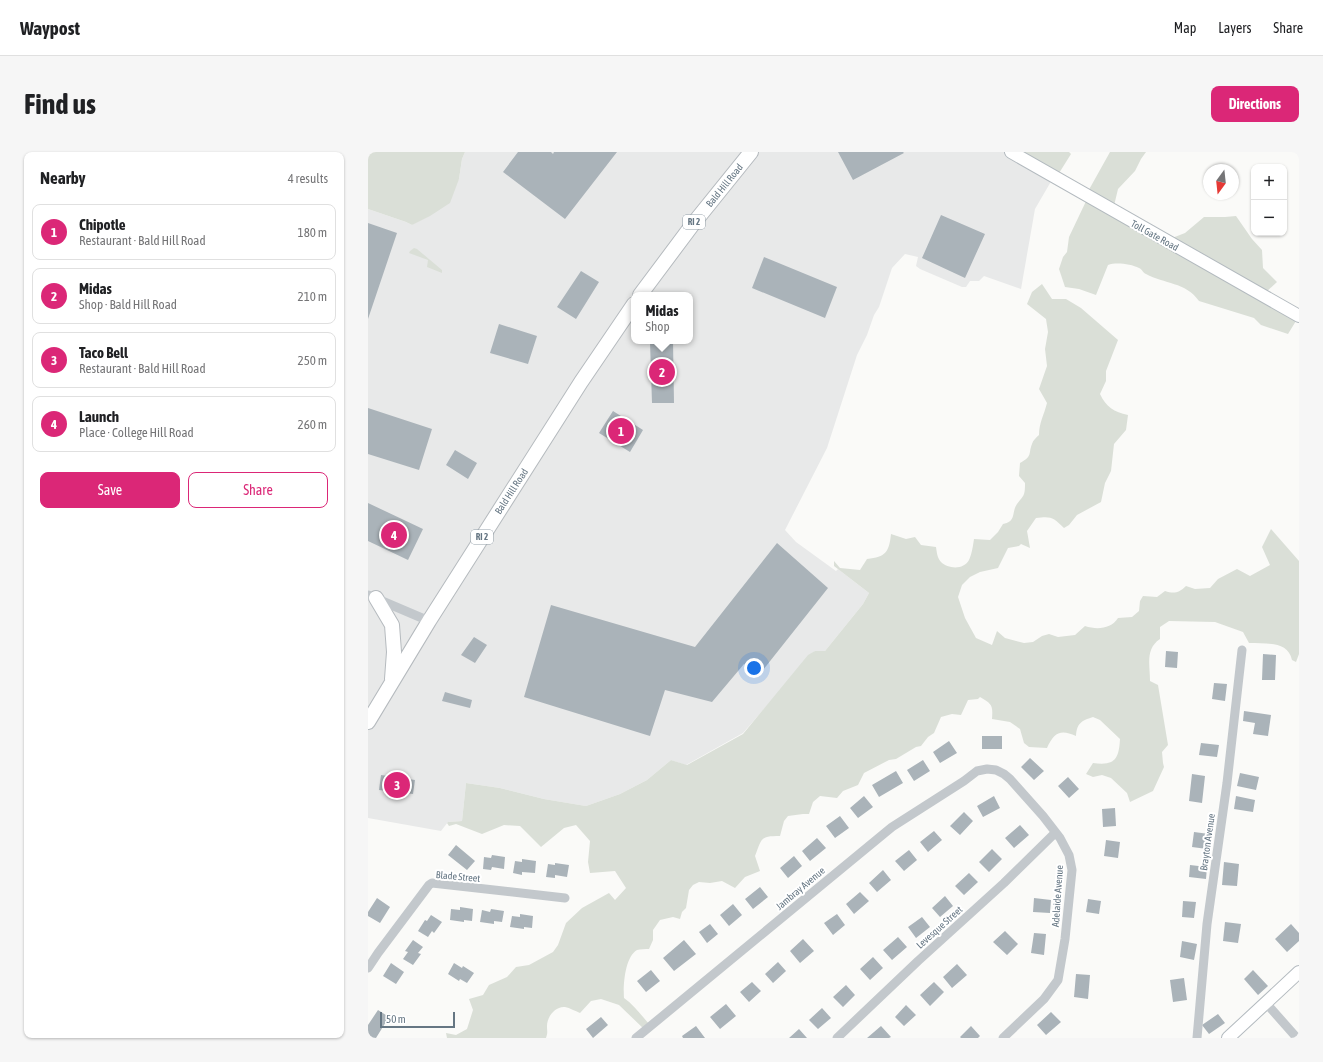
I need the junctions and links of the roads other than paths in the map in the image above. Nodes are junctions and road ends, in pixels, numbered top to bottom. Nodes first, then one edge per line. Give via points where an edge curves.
1 (751, 152) edge
2 (1011, 152) edge
3 (642, 292) edge
4 (631, 308) edge
5 (1299, 316) edge
6 (372, 596) edge
7 (429, 621) junction
8 (1242, 650) dead end
9 (392, 682) junction
10 (368, 722) edge
11 (987, 769) joint
12 (1056, 833) junction
13 (565, 898) dead end
14 (368, 968) edge
15 (1299, 972) edge
16 (1266, 1003) junction
17 (636, 1038) edge
18 (837, 1038) edge
19 (1003, 1038) edge
20 (1197, 1038) edge
21 (1228, 1038) edge
22 (1297, 1038) edge

1 - 3 main road, Bald Hill Road / RI 2
2 - 5 main road, Toll Gate Road
4 - 7 main road, Bald Hill Road / RI 2
6 - 7 street
6 - 9 main road via 392,625
7 - 9 main road, Bald Hill Road / RI 2
8 - 20 street, Brayton Avenue via 1207,924
9 - 10 main road, Bald Hill Road / RI 2
11 - 12 street, Adelaide Avenue via 1001,771 1010,779
11 - 17 street, Jambray Avenue via 977,770 892,827
12 - 18 street, Levesque Street
12 - 19 street, Adelaide Avenue via 1069,855 1072,870 1060,974 1053,989
13 - 14 street, Blade Street via 432,883
15 - 16 main road
16 - 21 main road
16 - 22 street

